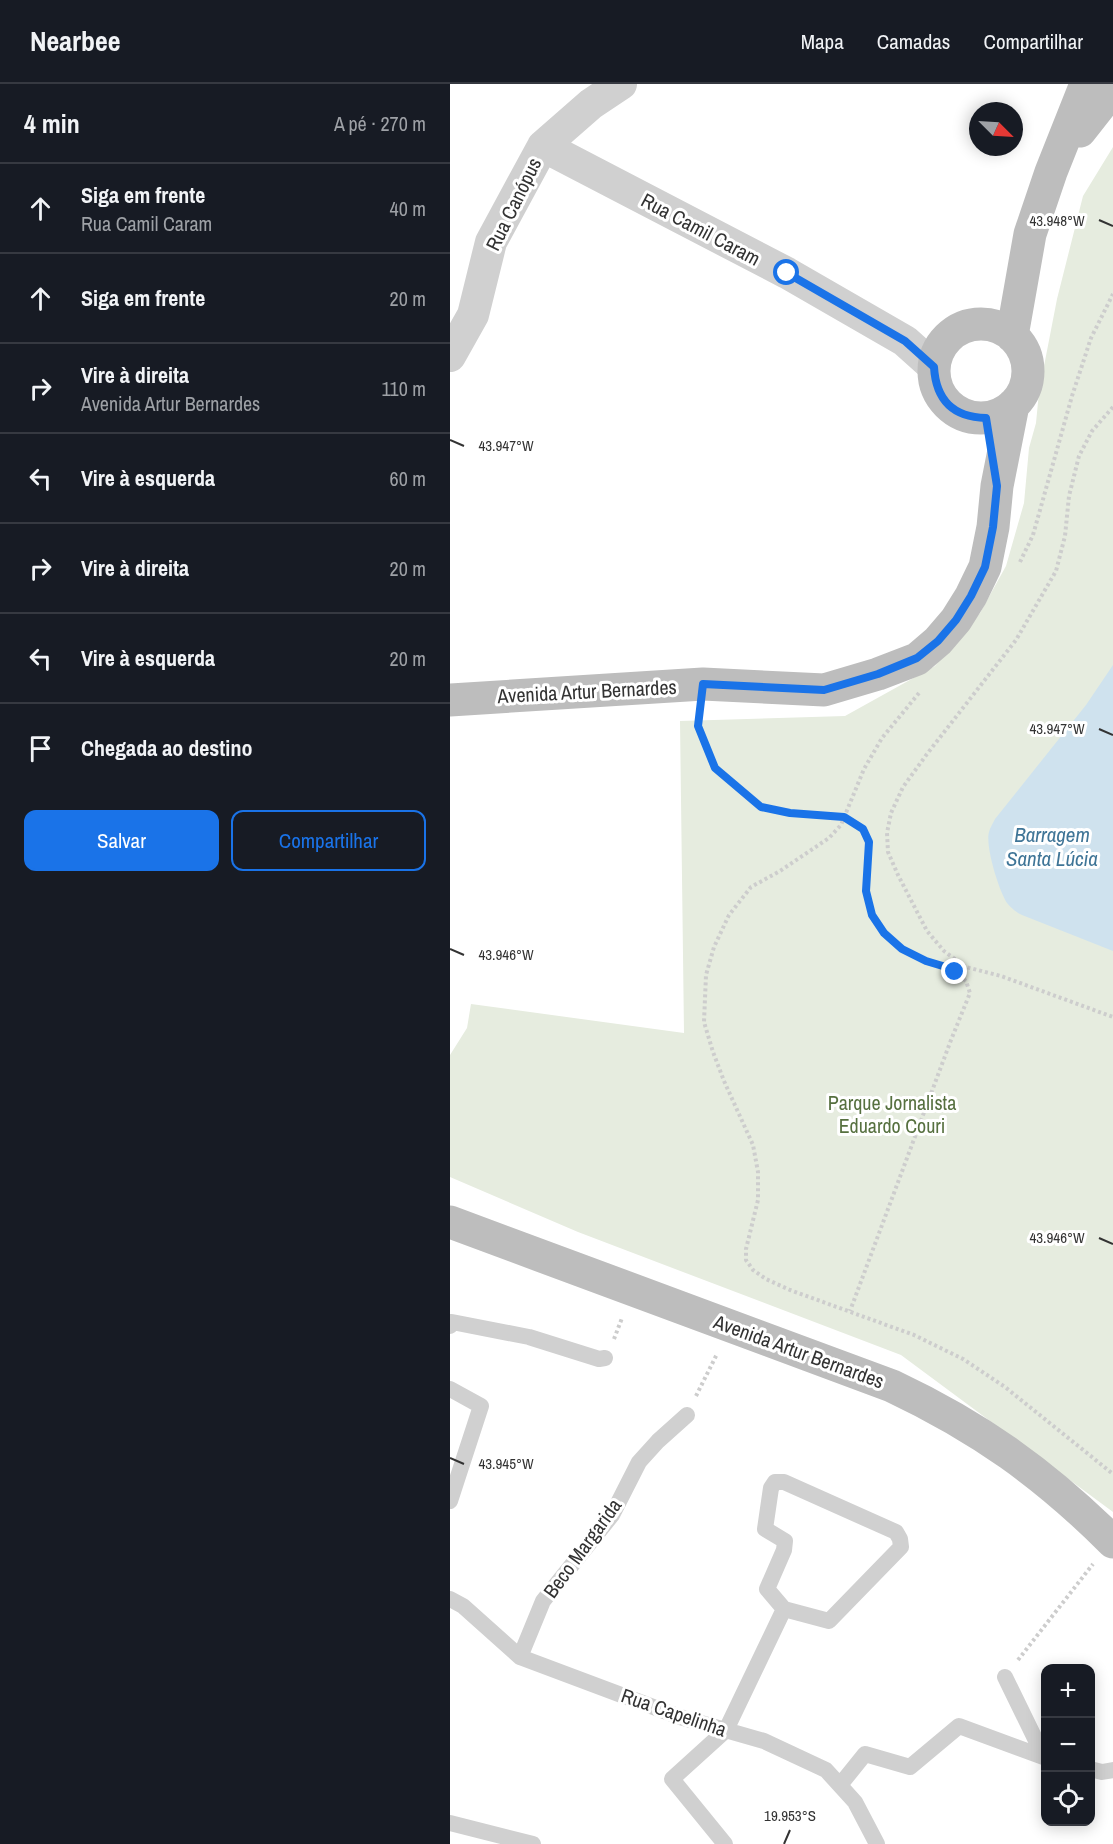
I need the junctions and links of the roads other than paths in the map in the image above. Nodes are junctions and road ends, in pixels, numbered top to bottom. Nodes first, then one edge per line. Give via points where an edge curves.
1 (621, 84) edge
2 (1086, 84) edge
3 (1113, 89) edge
4 (543, 146) junction
5 (1051, 172) junction
6 (1030, 234) junction
7 (980, 324) junction
8 (1012, 336) junction
9 (450, 356) edge
10 (938, 356) junction
11 (1000, 411) junction
12 (450, 700) edge
13 (450, 1222) edge
14 (451, 1323) edge
15 (605, 1358) road end
16 (450, 1389) edge
17 (687, 1415) road end
18 (450, 1501) edge
19 (1112, 1541) edge
20 (450, 1599) edge
21 (784, 1609) junction
22 (520, 1656) junction
23 (1005, 1677) road end
24 (726, 1730) junction
25 (1041, 1750) edge
26 (1041, 1757) edge
27 (1095, 1770) edge
28 (1113, 1770) edge
29 (840, 1785) junction
30 (450, 1823) edge
31 (533, 1844) edge
32 (725, 1844) edge
33 (877, 1844) edge

1 - 4 street, Rua Canópus via 591,104
2 - 5 street
3 - 5 street
4 - 9 street, Rua Canópus via 490,242 473,315
4 - 10 street, Rua Camil Caram
5 - 6 street
6 - 7 street
6 - 8 street
7 - 8 street via 997,326
7 - 10 street via 952,334
8 - 11 street via 1022,348 1028,378 1022,393
10 - 11 street via 935,381 948,405 966,416
11 - 12 street, Avenida Artur Bernardes via 997,486 985,567 956,620 917,658 824,690 703,684
13 - 19 street, Avenida Artur Bernardes via 892,1386 935,1406 1038,1473
14 - 15 lane via 529,1337
16 - 18 lane via 481,1406
17 - 22 lane, Beco Margarida via 639,1462 612,1515 543,1601
20 - 22 lane, Rua Capelinha
21 - 21 lane via 829,1621 901,1547 896,1532 784,1482 775,1482 765,1529 785,1541 766,1589
21 - 24 lane
22 - 24 lane, Rua Capelinha via 680,1717
23 - 25 lane
24 - 29 lane, Rua Capelinha via 764,1741 826,1770
24 - 32 lane via 672,1779
26 - 29 lane via 958,1726 910,1767 865,1754
27 - 28 lane
29 - 33 lane, Rua Capelinha via 855,1802
30 - 31 lane

